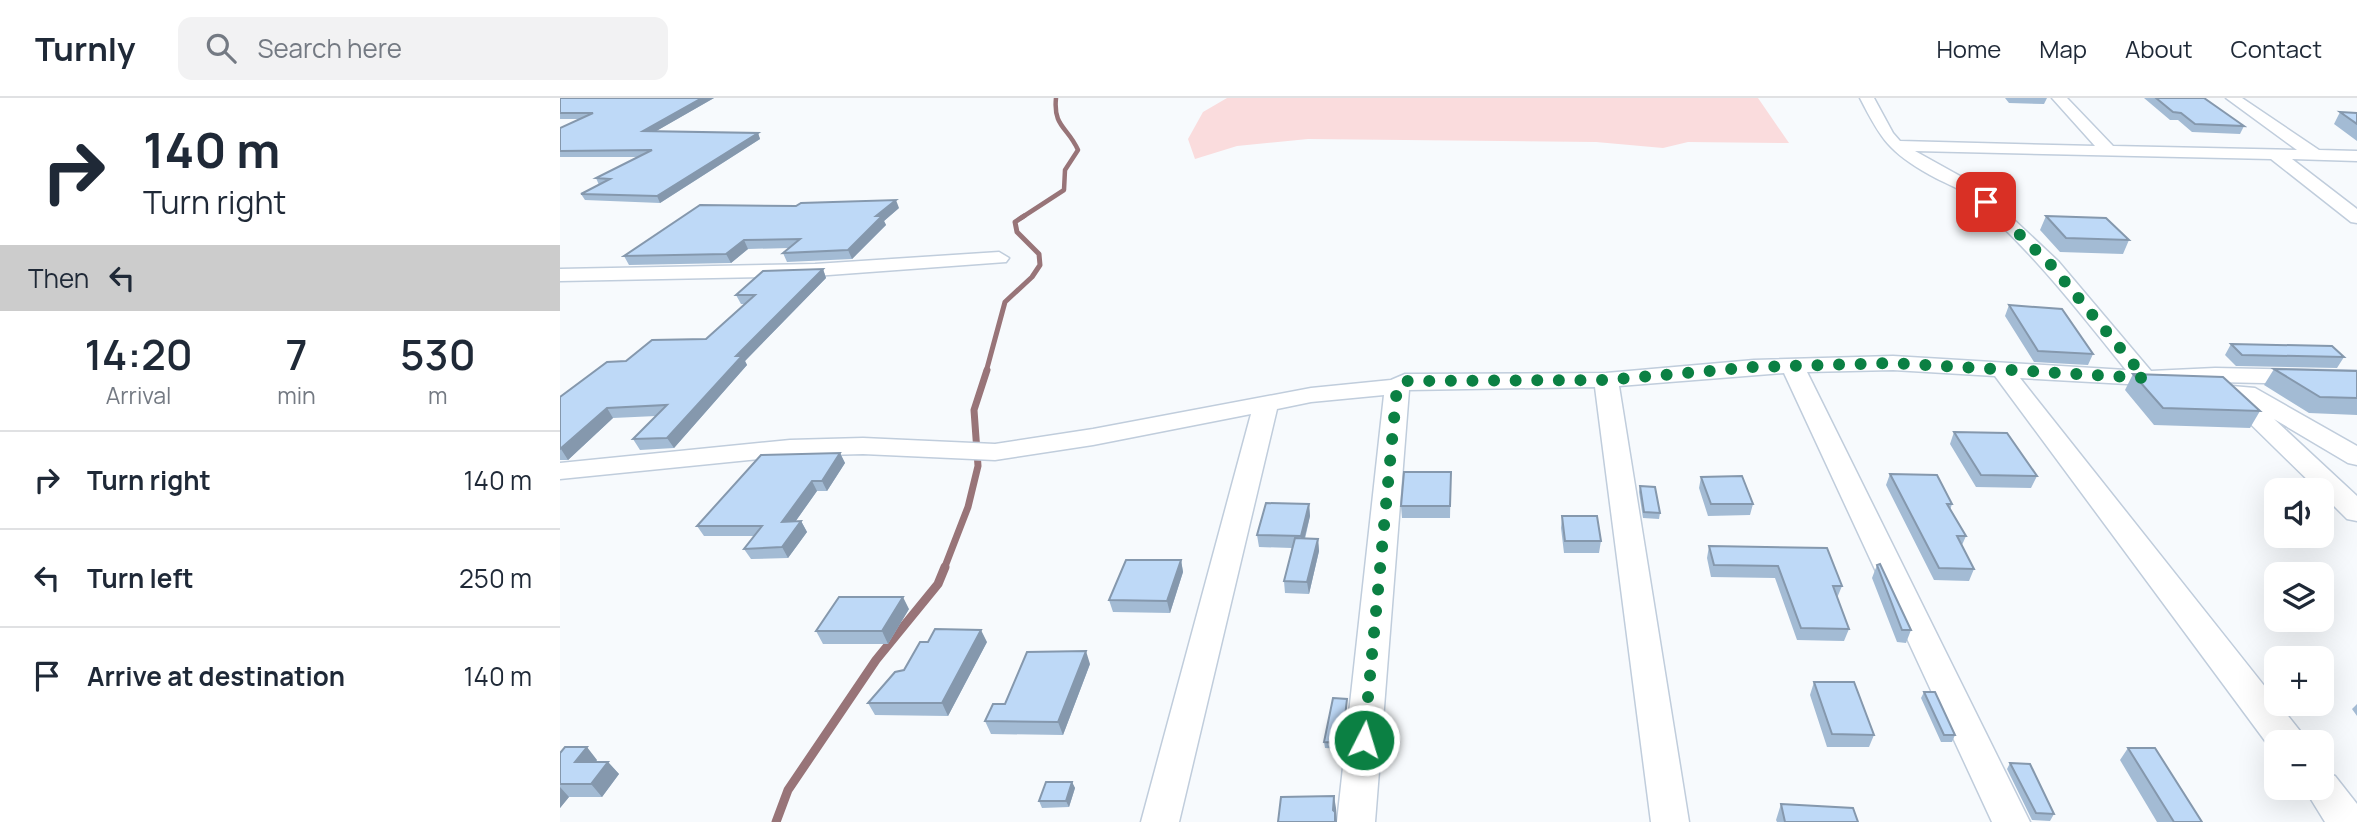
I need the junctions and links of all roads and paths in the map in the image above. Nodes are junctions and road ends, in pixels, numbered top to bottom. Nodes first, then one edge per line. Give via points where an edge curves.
1 (1867, 98) edge
2 (2059, 98) edge
3 (2233, 98) edge
4 (1896, 146) junction
5 (2110, 152) junction
6 (2275, 154) junction
7 (2315, 155) junction
8 (2357, 156) edge
9 (2357, 218) edge
10 (999, 258) dead end
11 (560, 275) edge
12 (1792, 366) junction
13 (2002, 370) junction
14 (2214, 375) junction
15 (2145, 378) junction
16 (2357, 379) edge
17 (1606, 380) junction
18 (1397, 387) junction
19 (1265, 406) junction
20 (2357, 457) edge
21 (560, 471) edge
22 (2357, 512) edge
23 (2278, 730) edge
24 (2331, 800) edge
25 (1160, 822) edge
26 (1356, 822) edge
27 (1671, 822) edge
28 (2011, 822) edge
29 (2348, 822) edge

1 - 4 street
2 - 5 street
3 - 7 street
4 - 5 street
4 - 15 street via 1972,190 2000,215 2051,265
5 - 6 street
6 - 7 street
6 - 9 street
7 - 8 street
10 - 11 street via 816,270
12 - 13 street via 1892,363
12 - 17 street
12 - 28 street
13 - 15 street
13 - 23 street
14 - 15 street
14 - 16 street
14 - 20 street
14 - 22 street
17 - 18 street via 1405,381
17 - 27 street
18 - 19 street
18 - 26 street
19 - 21 street via 995,452 790,448
19 - 25 street
24 - 29 street

